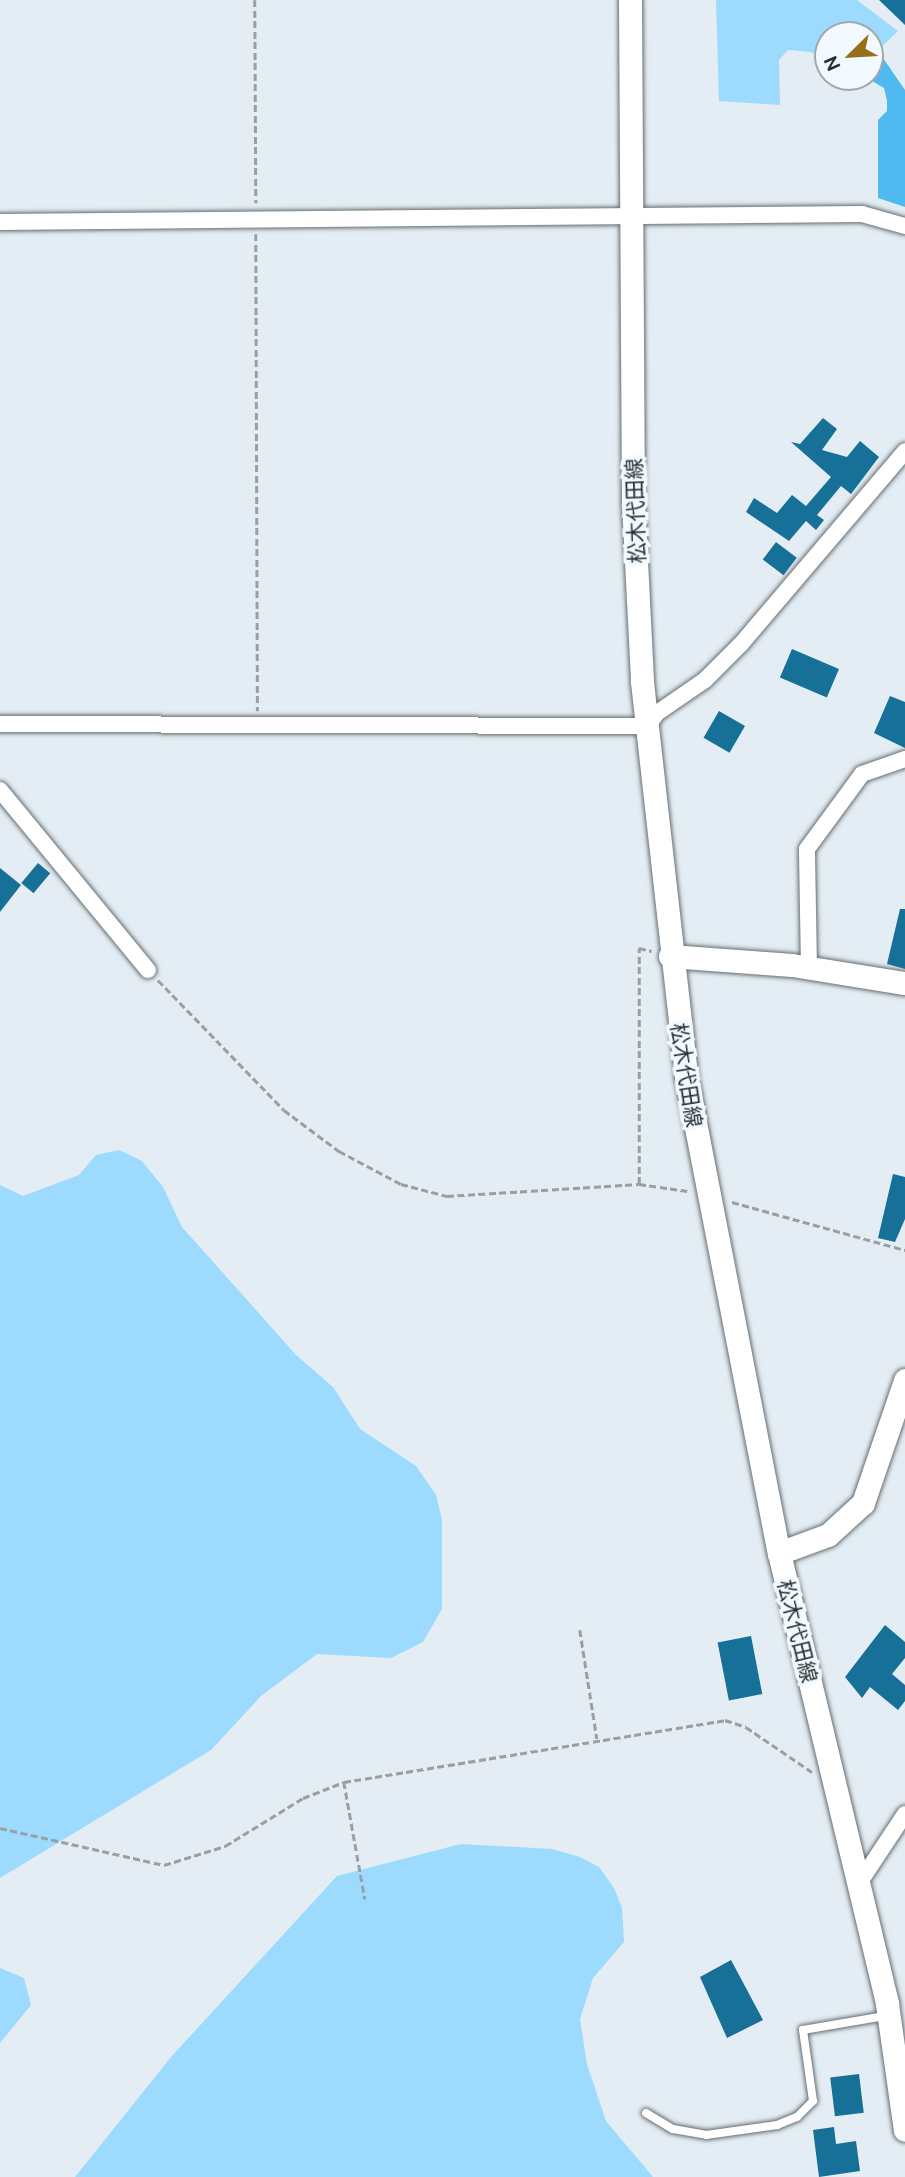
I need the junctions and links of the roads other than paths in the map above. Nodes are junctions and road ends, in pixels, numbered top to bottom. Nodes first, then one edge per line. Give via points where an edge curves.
1 (629, 0) edge
2 (632, 218) junction
3 (0, 222) edge
4 (905, 226) edge
5 (902, 459) edge
6 (0, 724) edge
7 (647, 726) junction
8 (905, 759) edge
9 (0, 790) edge
10 (670, 956) junction
11 (809, 968) junction
12 (148, 970) road end
13 (905, 983) edge
14 (905, 1380) edge
15 (779, 1553) junction
16 (905, 1814) edge
17 (858, 1885) junction
18 (888, 2016) junction
19 (646, 2113) dead end
20 (905, 2130) edge

1 - 2 main road, 松木代田線
2 - 3 street
2 - 4 street via 862,214
2 - 7 main road, 松木代田線 via 633,502
5 - 7 street via 741,644 705,681 657,713
6 - 7 street
7 - 10 main road, 松木代田線
8 - 11 street via 862,774 807,849
9 - 12 street
10 - 11 main road
10 - 15 main road, 松木代田線 via 707,1195
11 - 13 main road
14 - 15 main road via 863,1503 828,1535
15 - 17 main road, 松木代田線
16 - 17 street
17 - 18 main road, 松木代田線
18 - 19 lane via 803,2030 813,2101 797,2117 777,2125 706,2135 673,2129
18 - 20 main road, 松木代田線

